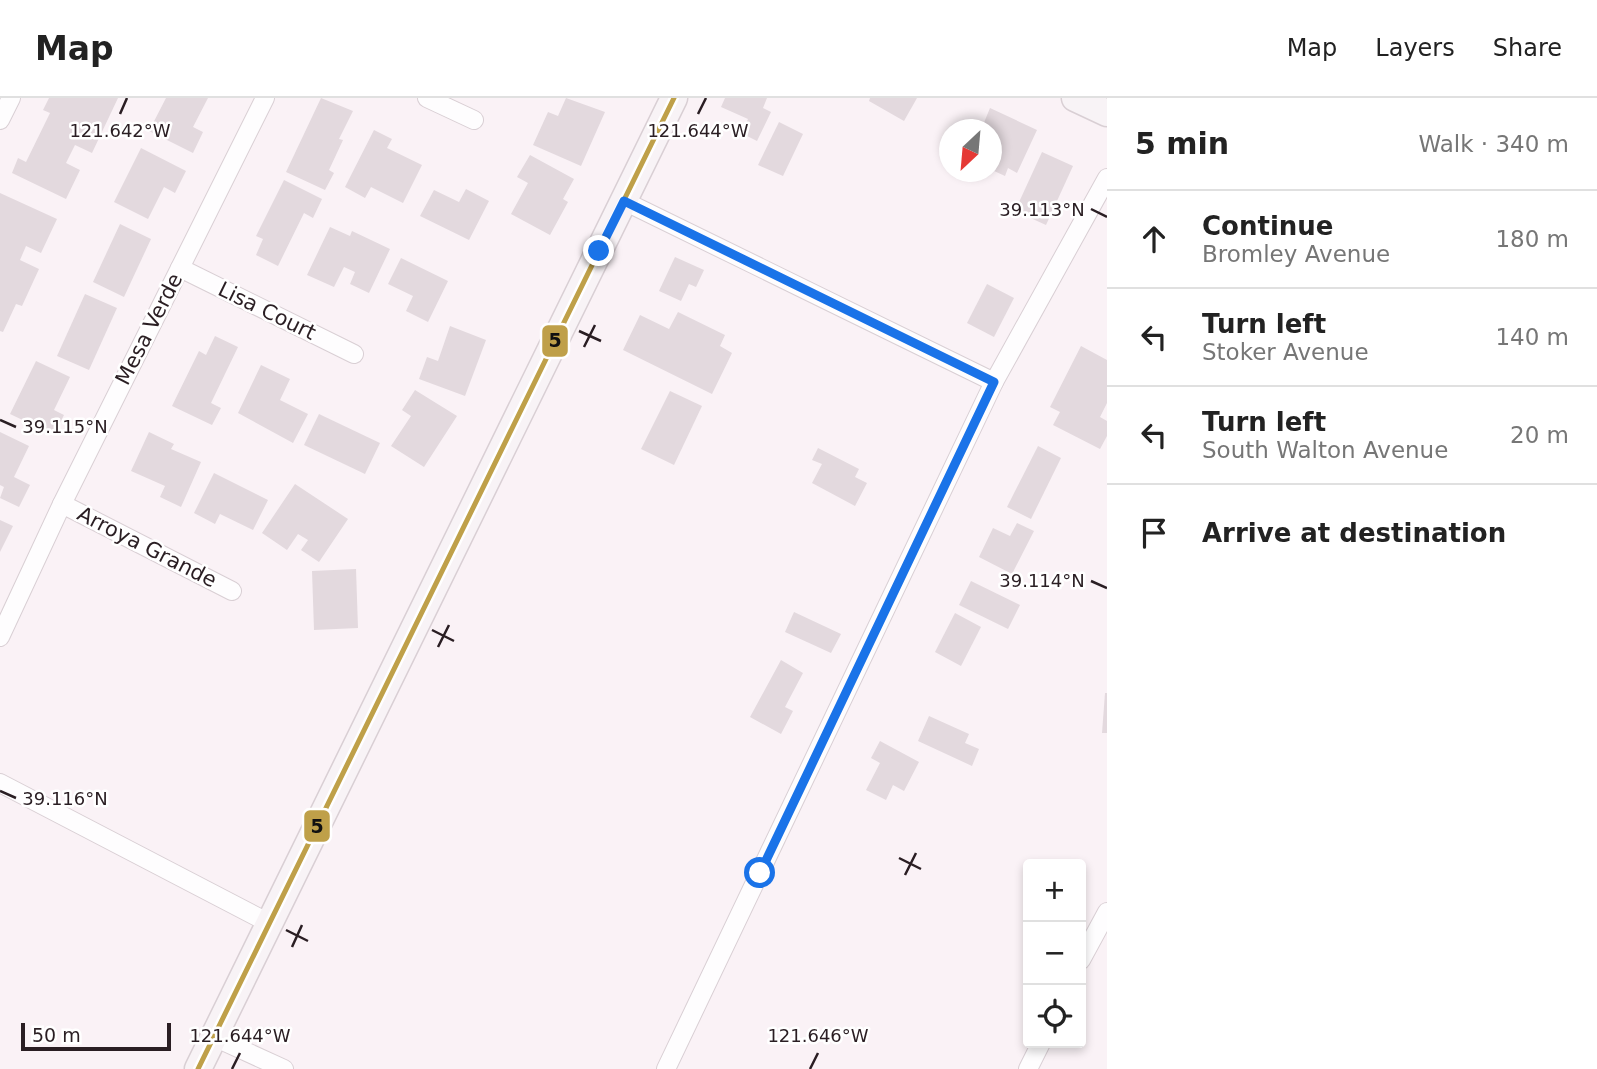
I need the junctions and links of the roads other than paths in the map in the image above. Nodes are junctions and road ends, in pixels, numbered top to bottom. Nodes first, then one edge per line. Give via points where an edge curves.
1 (11, 98) edge
2 (265, 98) edge
3 (427, 98) edge
4 (674, 98) edge
5 (1075, 98) edge
6 (1107, 113) edge
7 (0, 120) edge
8 (474, 120) dead end
9 (1107, 178) edge
10 (624, 201) junction
11 (180, 268) junction
12 (354, 354) dead end
13 (994, 382) junction
14 (62, 504) junction
15 (232, 591) dead end
16 (0, 637) edge
17 (0, 783) edge
18 (1106, 911) edge
19 (269, 923) junction
20 (1086, 950) edge
21 (214, 1037) junction
22 (1038, 1048) edge
23 (198, 1069) edge
24 (284, 1069) edge
25 (666, 1069) edge
26 (1028, 1069) edge

1 - 7 street
2 - 11 street, Mesa Verde
3 - 8 street
4 - 10 street
5 - 6 street
9 - 13 street
10 - 13 street
10 - 19 street
11 - 12 street, Lisa Court
11 - 14 street, Mesa Verde
13 - 25 street
14 - 15 street, Arroya Grande
14 - 16 street, Mesa Verde
17 - 19 street
18 - 20 street
19 - 21 street
21 - 23 street
21 - 24 street
22 - 26 street

